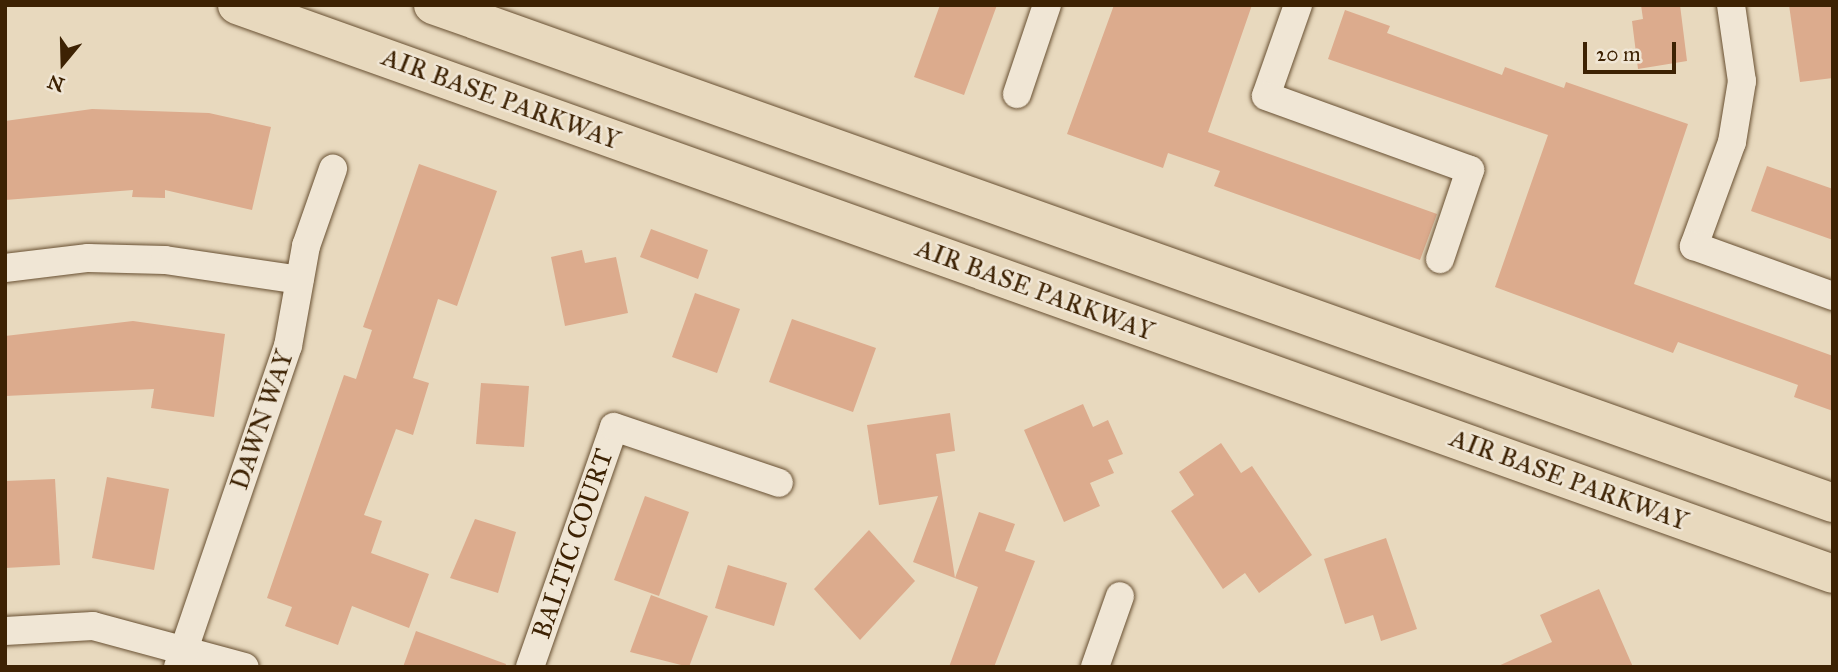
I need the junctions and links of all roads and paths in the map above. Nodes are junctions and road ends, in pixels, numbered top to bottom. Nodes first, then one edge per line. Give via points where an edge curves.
1 (237, 5) edge
2 (433, 5) edge
3 (1047, 5) edge
4 (1298, 5) edge
5 (1731, 5) edge
6 (1017, 94) dead end
7 (333, 169) dead end
8 (1440, 260) dead end
9 (5, 268) edge
10 (300, 280) junction
11 (1833, 296) edge
12 (779, 483) dead end
13 (1833, 503) edge
14 (1833, 574) edge
15 (1119, 596) dead end
16 (5, 631) edge
17 (181, 657) edge
18 (245, 667) edge
19 (530, 667) edge
20 (1095, 667) edge

1 - 14 main road, AIR BASE PARKWAY
2 - 13 main road
3 - 6 street
4 - 8 street via 1266,96 1470,170
5 - 11 street via 1742,81 1732,142 1694,246
7 - 10 street, DAWN WAY
9 - 10 street via 88,258 165,260
10 - 17 street, DAWN WAY via 288,346
12 - 19 street, BALTIC COURT via 614,427
15 - 20 street
16 - 17 street via 93,626
17 - 18 street

